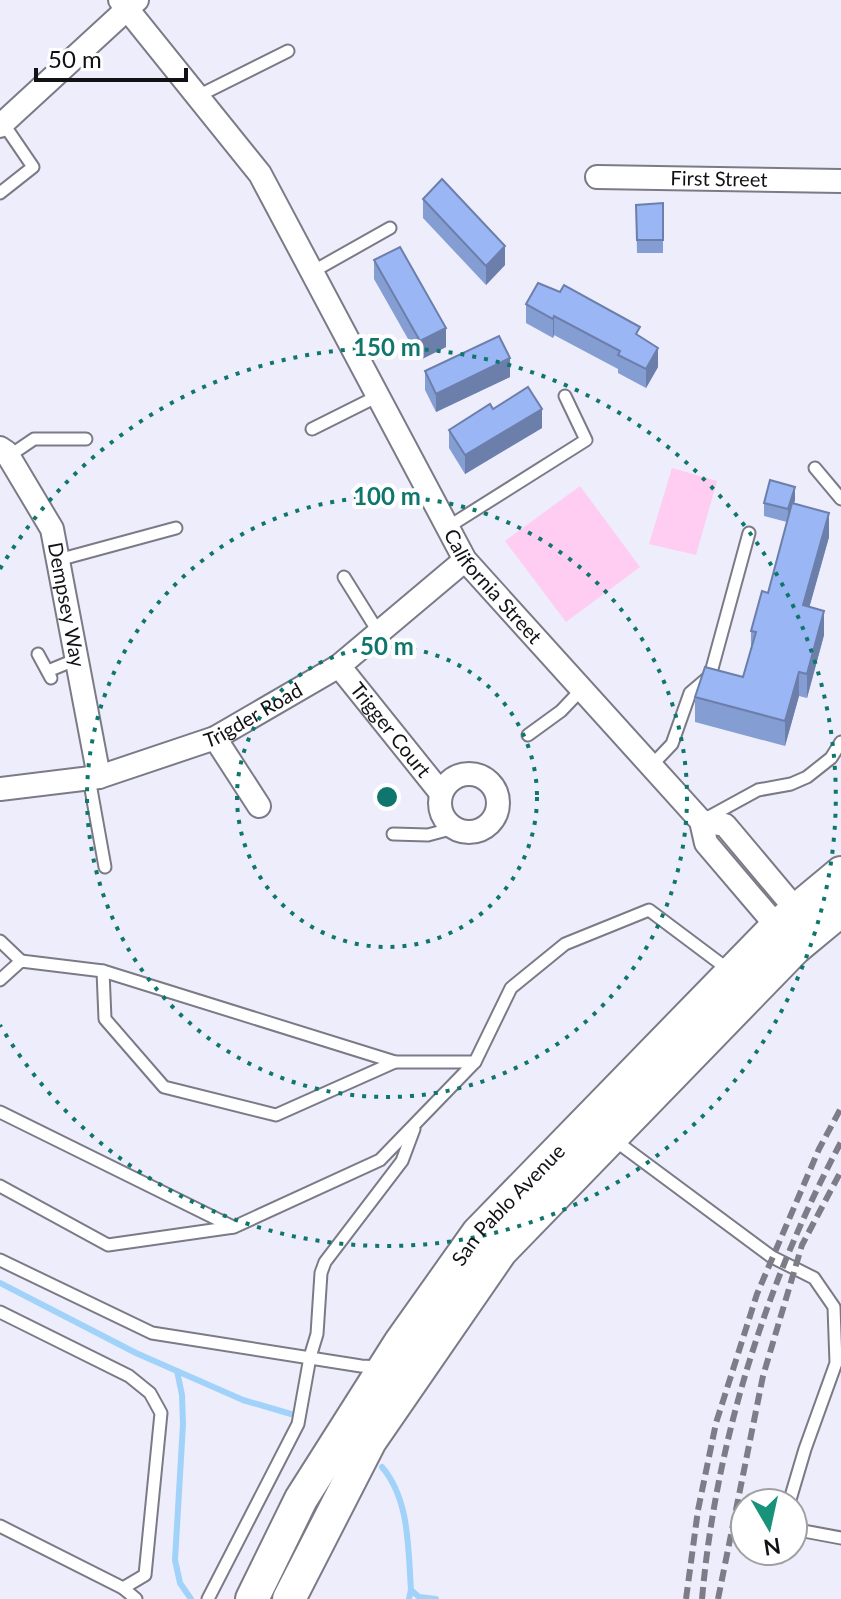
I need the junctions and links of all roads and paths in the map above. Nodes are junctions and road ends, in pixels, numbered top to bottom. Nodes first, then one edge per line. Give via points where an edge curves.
1 (128, 3) edge
2 (288, 51) dead end
3 (198, 96) junction
4 (2, 125) edge
5 (597, 177) dead end
6 (841, 181) edge
7 (0, 193) edge
8 (390, 228) dead end
9 (312, 272) junction
10 (378, 396) junction
11 (565, 396) dead end
12 (312, 429) dead end
13 (86, 439) dead end
14 (4, 452) edge
15 (815, 468) dead end
16 (841, 499) edge
17 (448, 527) junction
18 (176, 528) dead end
19 (749, 533) dead end
20 (58, 560) junction
21 (465, 560) junction
22 (344, 577) dead end
23 (379, 633) junction
24 (38, 654) dead end
25 (77, 659) junction
26 (339, 666) junction
27 (582, 689) junction
28 (528, 735) dead end
29 (215, 738) junction
30 (841, 742) edge
31 (652, 765) junction
32 (94, 778) junction
33 (0, 789) edge
34 (441, 793) junction
35 (259, 806) dead end
36 (701, 821) junction
37 (454, 828) junction
38 (393, 834) dead end
39 (105, 867) dead end
40 (841, 873) edge
41 (841, 910) edge
42 (796, 929) junction
43 (0, 941) edge
44 (21, 961) junction
45 (103, 971) junction
46 (732, 973) junction
47 (0, 980) edge
48 (395, 1062) junction
49 (475, 1062) junction
50 (0, 1112) edge
51 (417, 1122) junction
52 (599, 1128) junction
53 (0, 1186) edge
54 (234, 1227) junction
55 (0, 1260) edge
56 (0, 1312) edge
57 (310, 1357) junction
58 (839, 1365) edge
59 (387, 1367) junction
60 (794, 1487) edge
61 (0, 1526) edge
62 (809, 1532) edge
63 (841, 1538) edge
64 (123, 1588) junction
65 (136, 1599) edge
66 (208, 1599) edge
67 (252, 1599) edge
68 (289, 1599) edge

1 - 3 street, California Street
1 - 4 street
2 - 3 lane
3 - 9 street, California Street via 260,174
4 - 7 lane via 33,167
5 - 6 street, First Street
8 - 9 lane
9 - 10 street, California Street
10 - 12 lane
10 - 17 street, California Street
11 - 17 lane via 586,440
13 - 14 lane via 34,439
14 - 20 street, Dempsey Way via 52,529
15 - 16 lane
17 - 21 street, California Street
18 - 20 lane
19 - 31 lane via 710,676 690,693 672,744
20 - 25 street, Dempsey Way
21 - 23 street, Trigder Road
21 - 27 street, California Street
22 - 23 lane
23 - 26 street, Trigder Road
24 - 25 lane via 49,674
25 - 32 street, Dempsey Way
26 - 29 street, Trigder Road
26 - 34 street, Trigger Court
27 - 28 lane
27 - 31 street, California Street
29 - 32 street, Trigder Road
29 - 35 street
30 - 36 lane via 807,777 758,790
31 - 36 street, California Street
32 - 33 street, Trigder Road
32 - 39 lane
34 - 37 street, Trigger Court via 441,813
34 - 37 street, Trigger Court via 453,778 471,774 488,781 497,796 495,814 483,828
36 - 42 street, California Street via 725,825
37 - 38 lane via 428,835
40 - 42 main road, San Pablo Avenue
41 - 42 main road, San Pablo Avenue
42 - 46 main road, San Pablo Avenue
42 - 52 main road, San Pablo Avenue
43 - 44 lane
44 - 45 lane
44 - 47 lane
45 - 48 lane
45 - 48 lane via 105,1019 164,1087 276,1115
46 - 49 lane via 649,910 565,944 511,988
46 - 52 main road, San Pablo Avenue
48 - 49 lane
49 - 51 lane
50 - 54 lane
51 - 54 lane via 380,1160
51 - 57 lane via 402,1161 325,1262
52 - 58 lane via 772,1257 814,1278 834,1307
52 - 59 main road, San Pablo Avenue via 478,1233
52 - 68 main road, San Pablo Avenue via 501,1251 370,1441
53 - 54 lane via 108,1245
55 - 57 lane via 152,1333
56 - 64 lane via 129,1376 150,1393 161,1413 145,1575
57 - 59 lane
57 - 66 lane via 298,1424
58 - 60 lane
59 - 67 main road, San Pablo Avenue via 301,1499
61 - 64 lane
62 - 63 lane
64 - 65 lane

